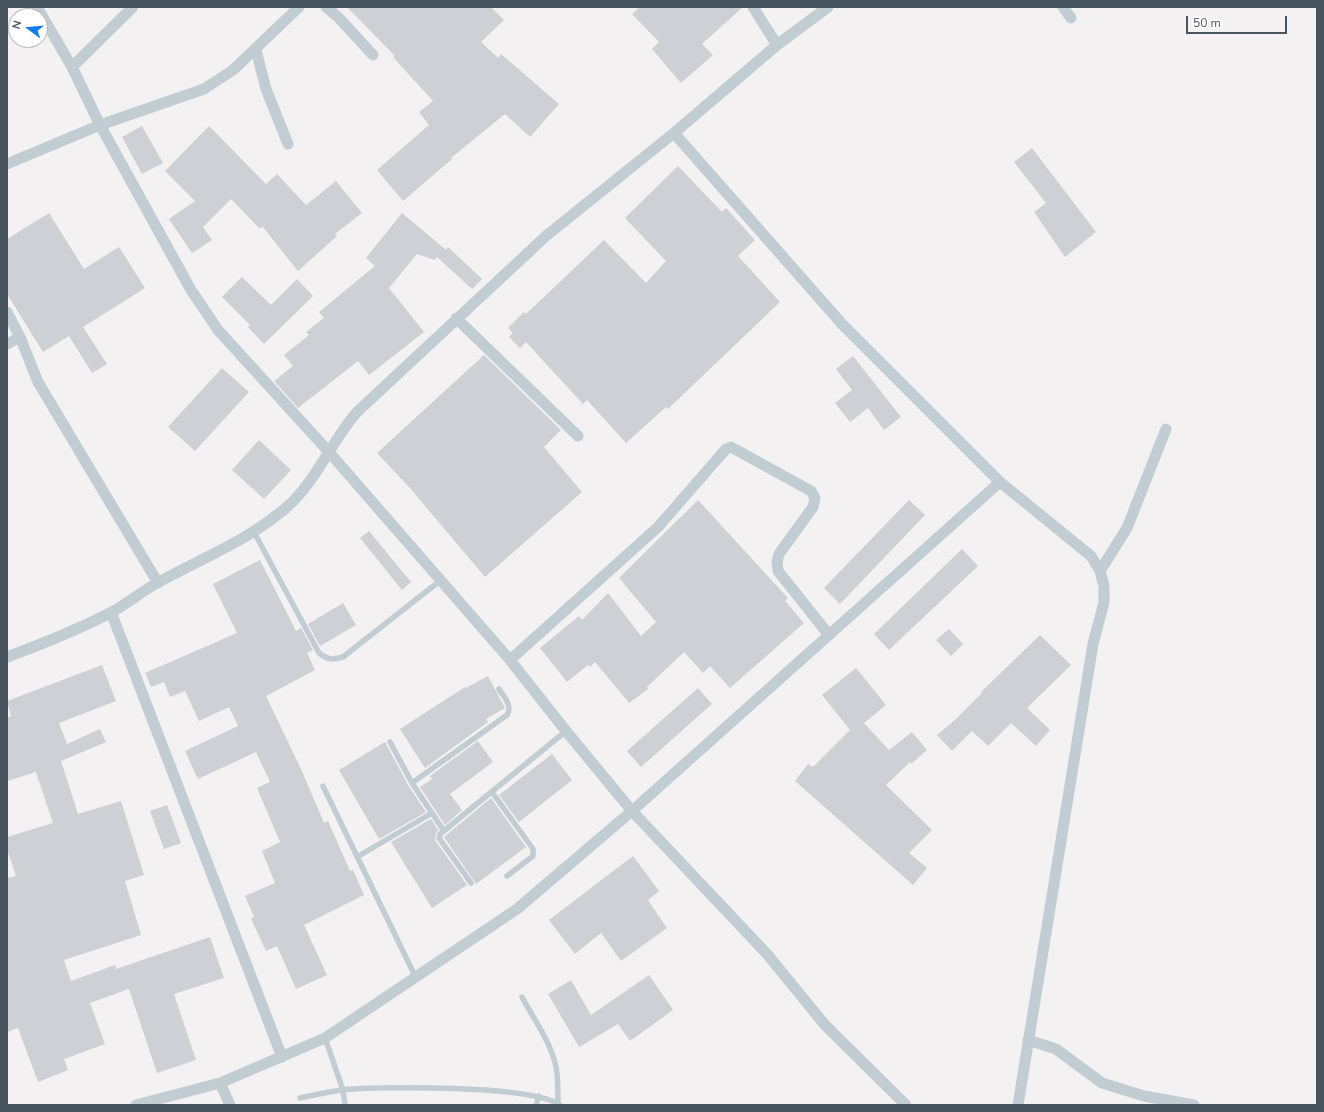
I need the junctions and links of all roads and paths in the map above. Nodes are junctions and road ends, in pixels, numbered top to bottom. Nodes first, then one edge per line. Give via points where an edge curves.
1 (37, 7) edge
2 (133, 7) edge
3 (299, 7) edge
4 (326, 7) edge
5 (753, 7) edge
6 (828, 7) edge
7 (1063, 7) edge
8 (1071, 18) dead end
9 (777, 44) junction
10 (256, 50) junction
11 (373, 55) dead end
12 (72, 67) junction
13 (100, 125) junction
14 (674, 133) junction
15 (288, 144) dead end
16 (9, 159) edge
17 (7, 312) edge
18 (456, 318) junction
19 (20, 337) junction
20 (7, 344) edge
21 (1166, 429) dead end
22 (578, 436) dead end
23 (329, 452) junction
24 (1000, 482) junction
25 (254, 532) junction
26 (1100, 571) junction
27 (441, 580) junction
28 (158, 582) junction
29 (111, 612) junction
30 (829, 635) junction
31 (7, 657) edge
32 (510, 660) junction
33 (499, 689) dead end
34 (566, 731) junction
35 (390, 742) dead end
36 (412, 783) junction
37 (323, 786) dead end
38 (492, 792) junction
39 (632, 811) junction
40 (432, 813) junction
41 (444, 831) junction
42 (357, 857) junction
43 (507, 876) dead end
44 (470, 883) dead end
45 (415, 976) junction
46 (522, 997) dead end
47 (324, 1038) junction
48 (1028, 1040) junction
49 (282, 1057) junction
50 (220, 1083) junction
51 (343, 1090) junction
52 (539, 1096) junction
53 (300, 1098) dead end
54 (559, 1104) edge
55 (136, 1105) edge
56 (230, 1105) edge
57 (345, 1105) edge
58 (536, 1105) edge
59 (906, 1105) edge
60 (1018, 1105) edge
61 (1194, 1105) edge

1 - 12 street
2 - 12 street
3 - 10 street
4 - 11 street
5 - 9 street
6 - 9 street
7 - 8 street
9 - 14 street
10 - 13 street via 233,70 204,89
10 - 15 street via 266,89
12 - 13 street
13 - 16 street
13 - 23 street via 192,290 218,330
14 - 18 street via 546,236
14 - 24 street via 842,324
17 - 19 street
18 - 22 street
18 - 23 street via 357,412 343,427
19 - 20 street
19 - 28 street via 38,382
21 - 26 street via 1127,528
23 - 25 street via 307,486
23 - 27 street
24 - 26 street via 1078,544 1091,556
24 - 30 street
25 - 27 lane via 320,653 333,660 343,657
25 - 28 street
26 - 48 street via 1104,586 1104,602 1093,644
27 - 32 street
28 - 29 street
29 - 31 street
29 - 49 street
30 - 32 street via 778,571 777,562 813,507 815,498 811,491 731,447 658,527
30 - 39 street
32 - 34 street
33 - 36 lane via 510,707 507,714
34 - 38 lane
34 - 39 street
35 - 36 lane
36 - 40 lane
37 - 42 lane
38 - 41 lane
38 - 43 lane via 534,849 533,856
39 - 45 street via 517,909
39 - 59 street via 767,954 824,1024
40 - 41 lane
40 - 42 lane
41 - 44 lane via 439,838
42 - 45 lane
45 - 47 street
46 - 54 lane via 555,1061
47 - 49 street
47 - 51 lane
48 - 60 street
48 - 61 street via 1056,1049 1102,1083 1144,1096
49 - 50 street
50 - 55 street
50 - 56 street
51 - 52 lane via 419,1088 499,1091
51 - 53 lane
51 - 57 lane
52 - 54 lane
52 - 58 lane

